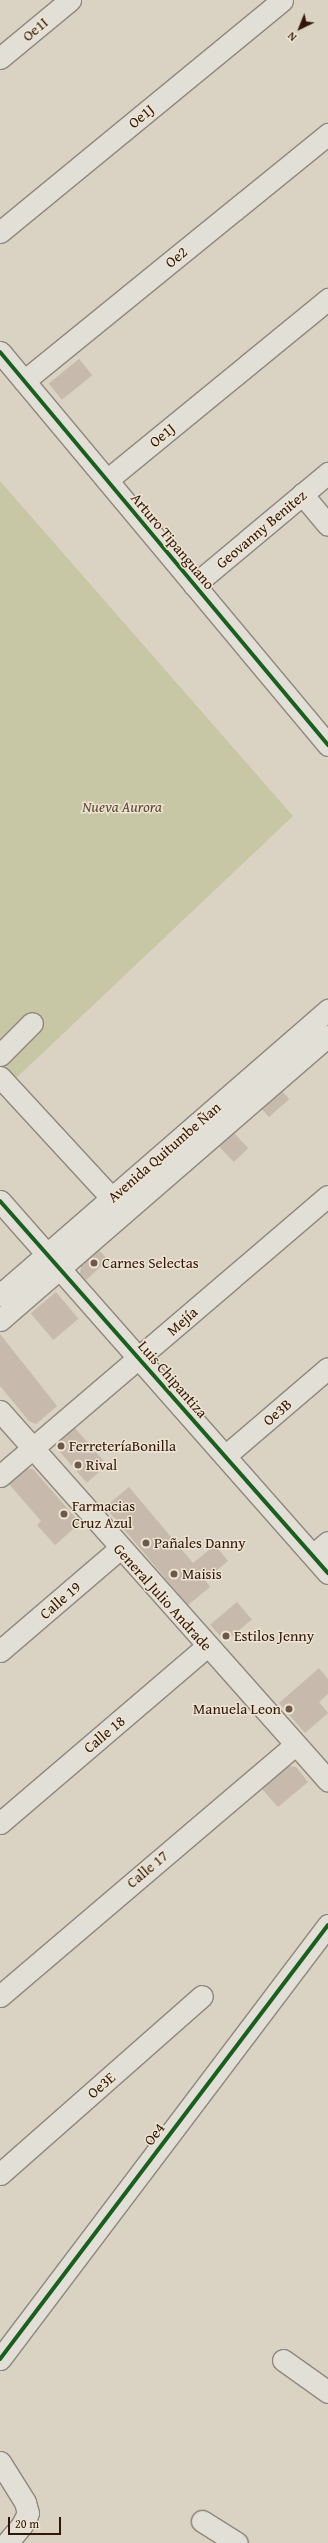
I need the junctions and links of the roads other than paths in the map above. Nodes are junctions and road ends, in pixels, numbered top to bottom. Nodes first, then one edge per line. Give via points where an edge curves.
1 (70, 0) edge
2 (282, 0) edge
3 (0, 58) edge
4 (328, 134) edge
5 (0, 232) edge
6 (328, 299) edge
7 (0, 352) edge
8 (24, 381) junction
9 (328, 473) edge
10 (107, 480) junction
11 (302, 494) junction
12 (328, 525) edge
13 (194, 585) junction
14 (328, 745) edge
15 (328, 1010) edge
16 (32, 1023) dead end
17 (328, 1036) edge
18 (0, 1055) edge
19 (0, 1077) edge
20 (328, 1196) edge
21 (111, 1198) junction
22 (0, 1202) edge
23 (126, 1213) junction
24 (54, 1262) junction
25 (0, 1295) edge
26 (0, 1320) edge
27 (139, 1358) junction
28 (328, 1368) edge
29 (0, 1411) edge
30 (33, 1448) junction
31 (225, 1456) junction
32 (0, 1476) edge
33 (120, 1548) junction
34 (321, 1548) edge
35 (328, 1573) edge
36 (207, 1646) junction
37 (0, 1651) edge
38 (295, 1745) junction
39 (328, 1781) edge
40 (0, 1823) edge
41 (328, 1925) edge
42 (0, 1996) edge
43 (202, 1996) dead end
44 (0, 2174) edge
45 (0, 2359) edge
46 (283, 2360) dead end
47 (328, 2392) edge
48 (0, 2462) edge
49 (202, 2521) dead end
50 (7, 2543) edge
51 (237, 2543) edge

1 - 3 street, Oe1I
2 - 5 street, Oe1J
4 - 8 street, Oe2
6 - 10 street, Oe1J
7 - 8 street, Arturo Tipanguano
8 - 10 street, Arturo Tipanguano
9 - 11 street, Geovanny Benitez
10 - 13 street, Arturo Tipanguano
11 - 12 street
11 - 13 street, Geovanny Benitez
13 - 14 street, Arturo Tipanguano
15 - 21 street, Avenida Quitumbe Ñan
16 - 18 street
17 - 23 street, Avenida Quitumbe Ñan
19 - 21 street
20 - 27 street, Mejía
21 - 23 street
21 - 24 street, Avenida Quitumbe Ñan
22 - 24 street, Luis Chipantiza
23 - 24 street, Avenida Quitumbe Ñan
24 - 25 street, Avenida Quitumbe Ñan
24 - 26 street, Avenida Quitumbe Ñan
24 - 27 street, Luis Chipantiza
27 - 30 street, Mejía
27 - 31 street, Luis Chipantiza
28 - 31 street, Oe3B
29 - 30 street, General Julio Andrade
30 - 32 street, Mejía
30 - 33 street, General Julio Andrade
31 - 34 street, Luis Chipantiza
33 - 36 street, General Julio Andrade
33 - 37 street, Calle 19
34 - 35 street, Luis Chipantiza
36 - 38 street, General Julio Andrade
36 - 40 street, Calle 18
38 - 39 street, General Julio Andrade
38 - 42 street, Calle 17
41 - 45 street, Oe4
43 - 44 street, Oe3E
46 - 47 street
48 - 50 street via 25,2502 28,2513
49 - 51 street

